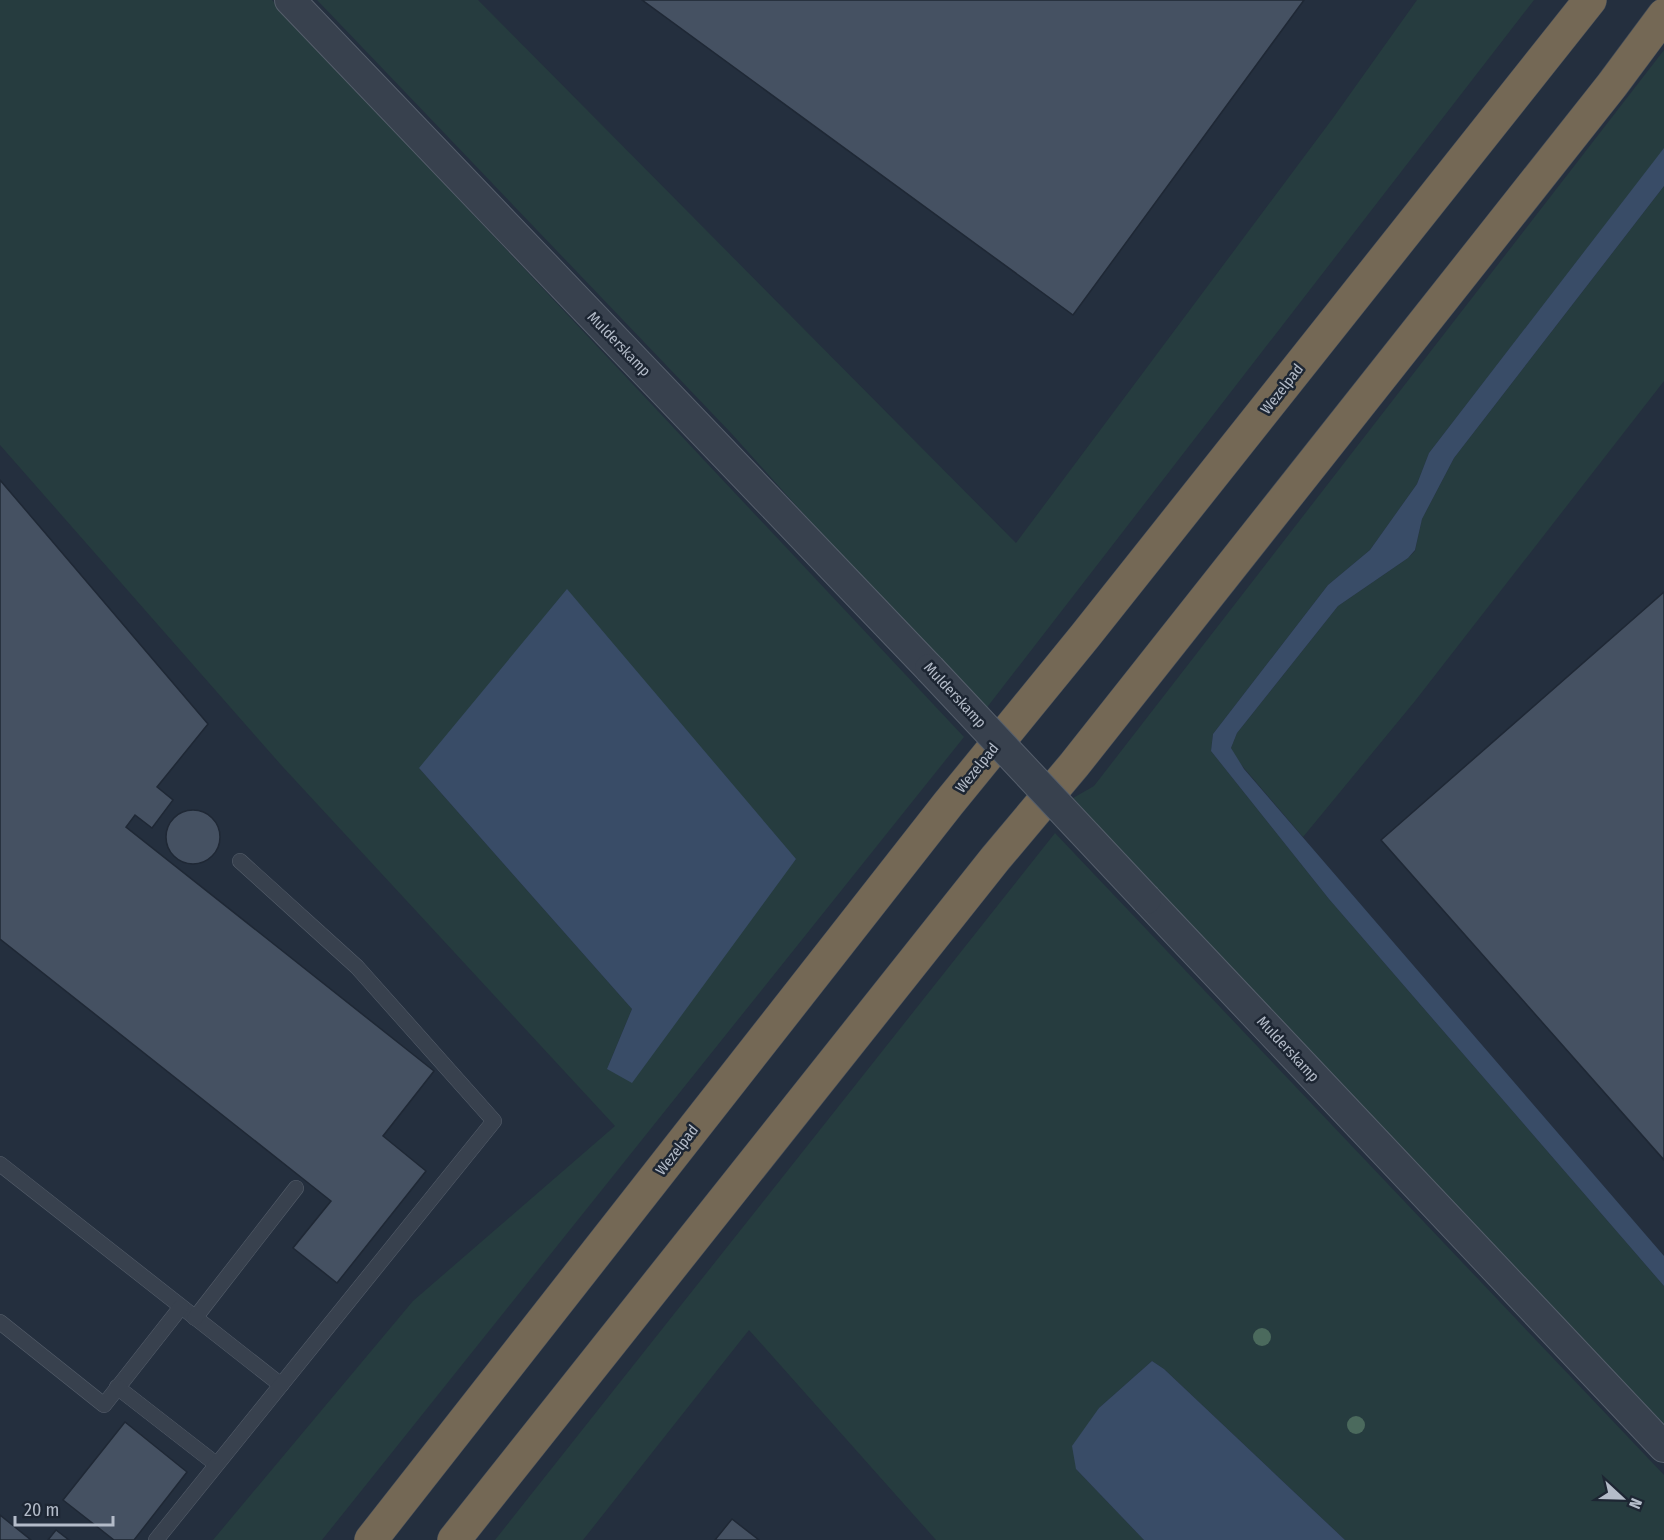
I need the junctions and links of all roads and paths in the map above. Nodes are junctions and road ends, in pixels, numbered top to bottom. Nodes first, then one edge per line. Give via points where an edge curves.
1 (290, 0) edge
2 (1590, 0) edge
3 (1664, 15) edge
4 (240, 861) dead end
5 (0, 1164) edge
6 (296, 1188) dead end
7 (181, 1306) junction
8 (195, 1318) junction
9 (0, 1323) edge
10 (281, 1385) junction
11 (117, 1387) junction
12 (1664, 1447) edge
13 (216, 1464) junction
14 (156, 1540) edge
15 (371, 1540) edge
16 (454, 1540) edge

1 - 12 street, Mulderskamp, bridge via 930,669
2 - 15 highway, Wezelpad via 940,813
3 - 16 highway via 1074,765
4 - 10 lane via 357,967 494,1121
5 - 7 lane
6 - 8 lane
7 - 8 lane
7 - 11 lane
8 - 10 lane
9 - 11 lane via 104,1405
10 - 13 lane
11 - 13 lane
13 - 14 lane

